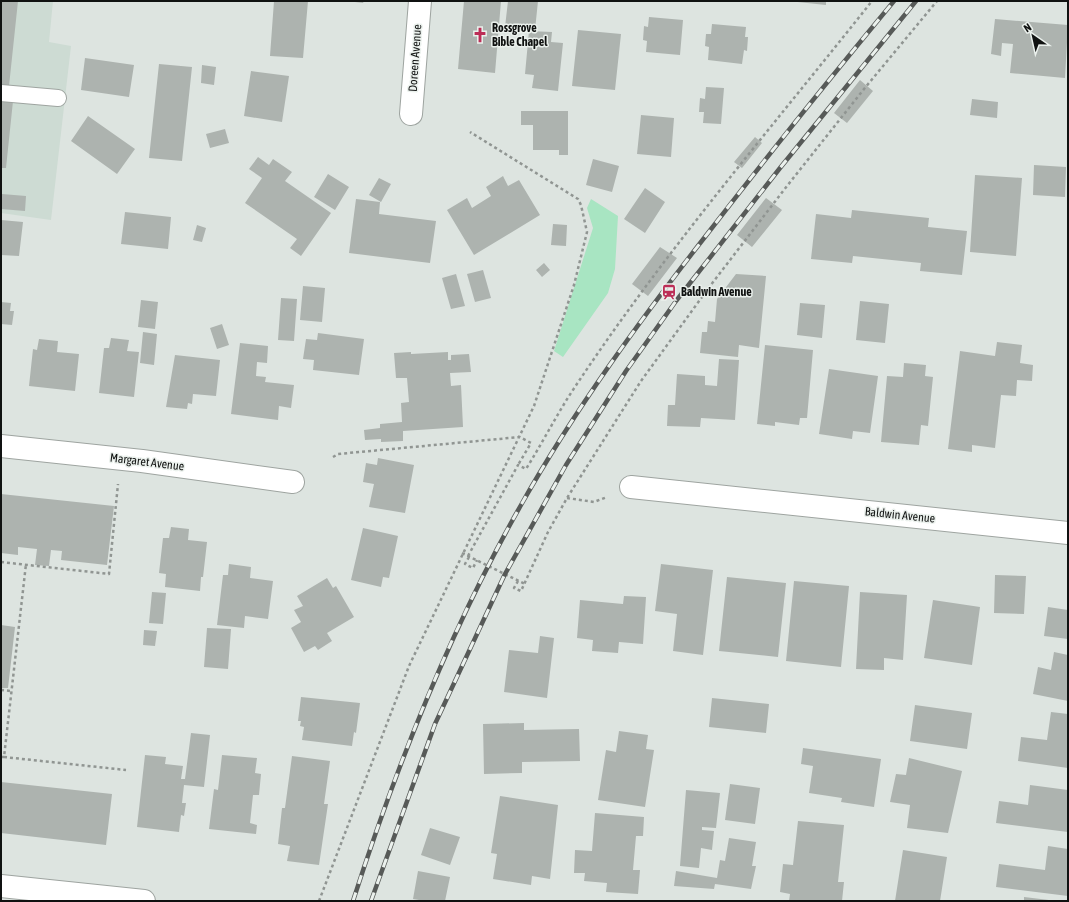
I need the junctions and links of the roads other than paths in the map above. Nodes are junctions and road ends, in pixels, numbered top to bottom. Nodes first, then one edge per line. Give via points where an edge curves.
1 (420, 1) edge
2 (1, 92) edge
3 (58, 98) dead end
4 (411, 114) dead end
5 (1, 446) edge
6 (293, 482) dead end
7 (631, 487) road end
8 (1068, 534) edge
9 (1, 886) edge
10 (144, 901) edge

1 - 4 street, Doreen Avenue
2 - 3 lane
5 - 6 street, Margaret Avenue via 142,461
7 - 8 street, Baldwin Avenue
9 - 10 street

